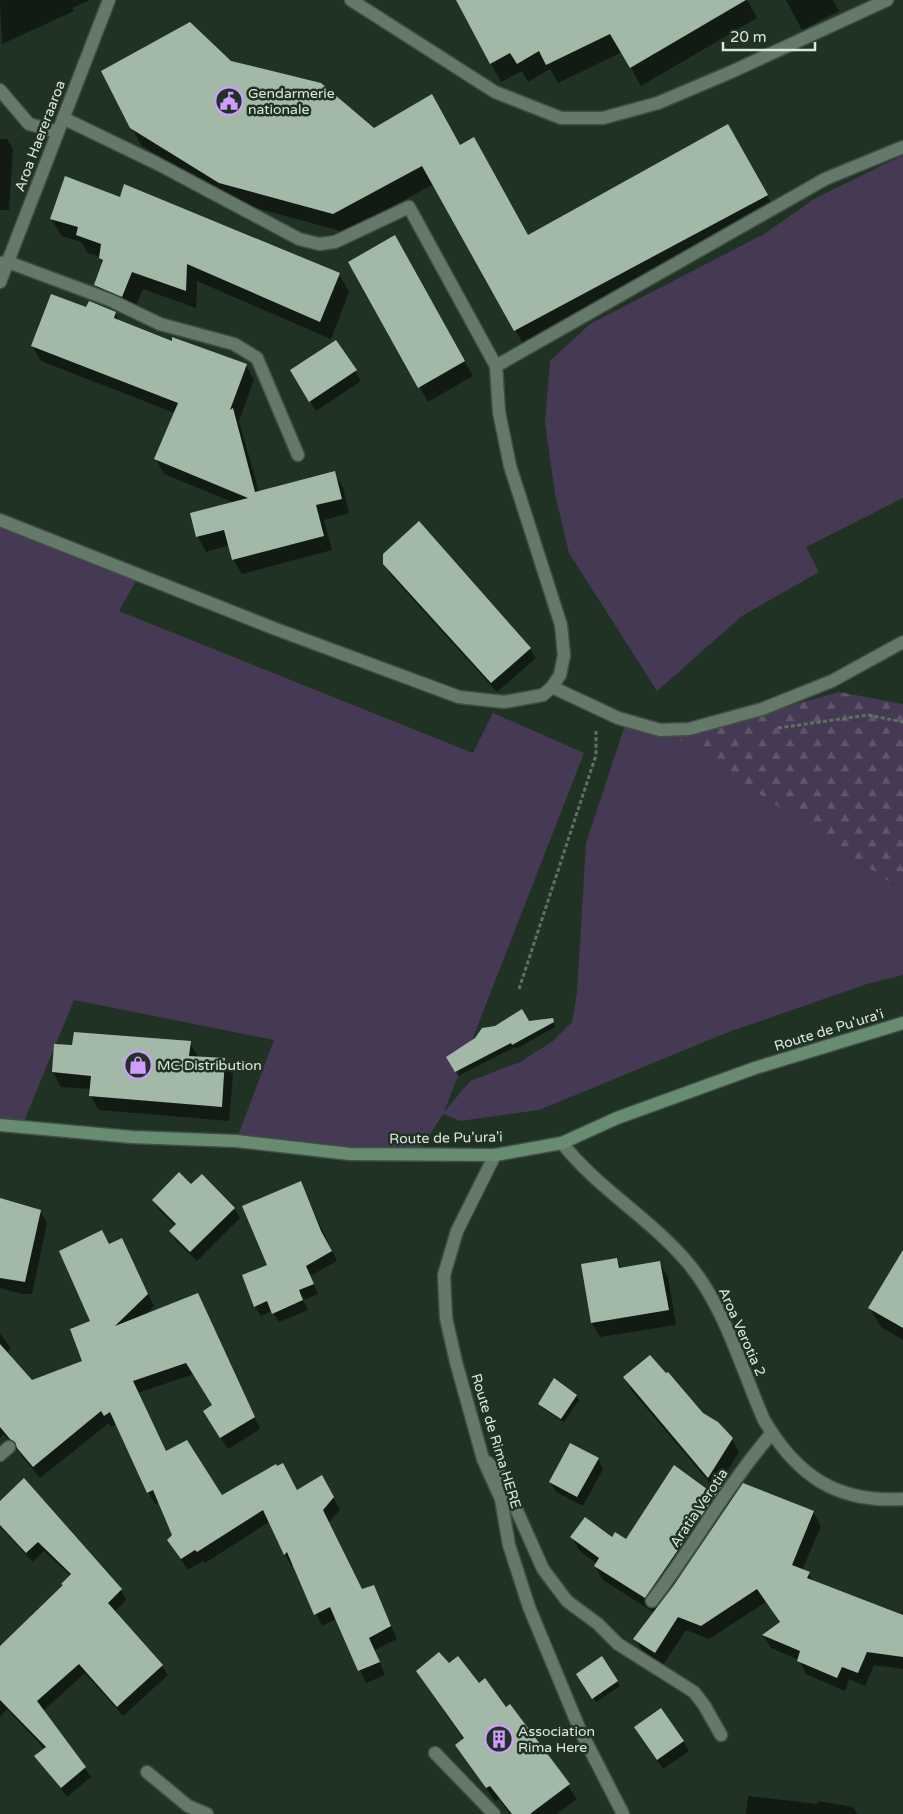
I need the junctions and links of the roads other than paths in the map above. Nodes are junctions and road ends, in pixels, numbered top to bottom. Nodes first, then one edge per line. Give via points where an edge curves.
1 (109, 0) edge
2 (351, 0) edge
3 (887, 0) edge
4 (0, 90) edge
5 (63, 118) junction
6 (58, 132) junction
7 (903, 147) edge
8 (4, 262) edge
9 (0, 282) edge
10 (496, 366) junction
11 (298, 455) dead end
12 (0, 520) edge
13 (903, 642) edge
14 (552, 687) junction
15 (903, 1023) edge
16 (0, 1126) edge
17 (562, 1143) junction
18 (495, 1155) junction
19 (772, 1433) junction
20 (483, 1459) junction
21 (903, 1499) edge
22 (652, 1601) dead end
23 (721, 1735) dead end
24 (435, 1753) dead end
25 (147, 1772) dead end
26 (207, 1814) edge
27 (494, 1814) edge
28 (623, 1814) edge

1 - 5 street, Aroa Haereraaroa
2 - 3 street via 495,92 561,118 603,118 658,103 704,84
4 - 6 street via 29,124
5 - 6 street, Aroa Haereraaroa
5 - 10 street via 299,239 319,244 335,242 409,207
6 - 8 street, Aroa Haereraaroa
7 - 10 street via 825,179
8 - 9 street, Aroa Haereraaroa
8 - 11 street via 110,300 160,324 234,344 257,358
10 - 14 street via 499,412 510,466 561,625 564,655 560,675
12 - 14 street via 273,628 459,697 504,702 543,695
13 - 14 street via 832,681 762,709 689,729 660,730 618,718
15 - 17 main road, Route de Pu'ura'i via 755,1068 617,1118
16 - 18 main road, Route de Pu'ura'i via 132,1137 236,1141 350,1154
17 - 18 main road, Route de Pu'ura'i
17 - 19 street, Aroa Verotia 2 via 597,1182 672,1244 695,1272 716,1308
18 - 20 street, Route de Rima HERE via 457,1231 444,1275 446,1318
19 - 21 street, Aroa Verotia 2 via 810,1476 828,1488 866,1498
19 - 22 street, Aratia Verotia via 745,1466
20 - 23 street via 501,1475 543,1569 567,1601 618,1644 694,1692
20 - 28 street, Route de Rima HERE via 501,1499 509,1545 553,1669
24 - 27 street
25 - 26 street via 188,1806

